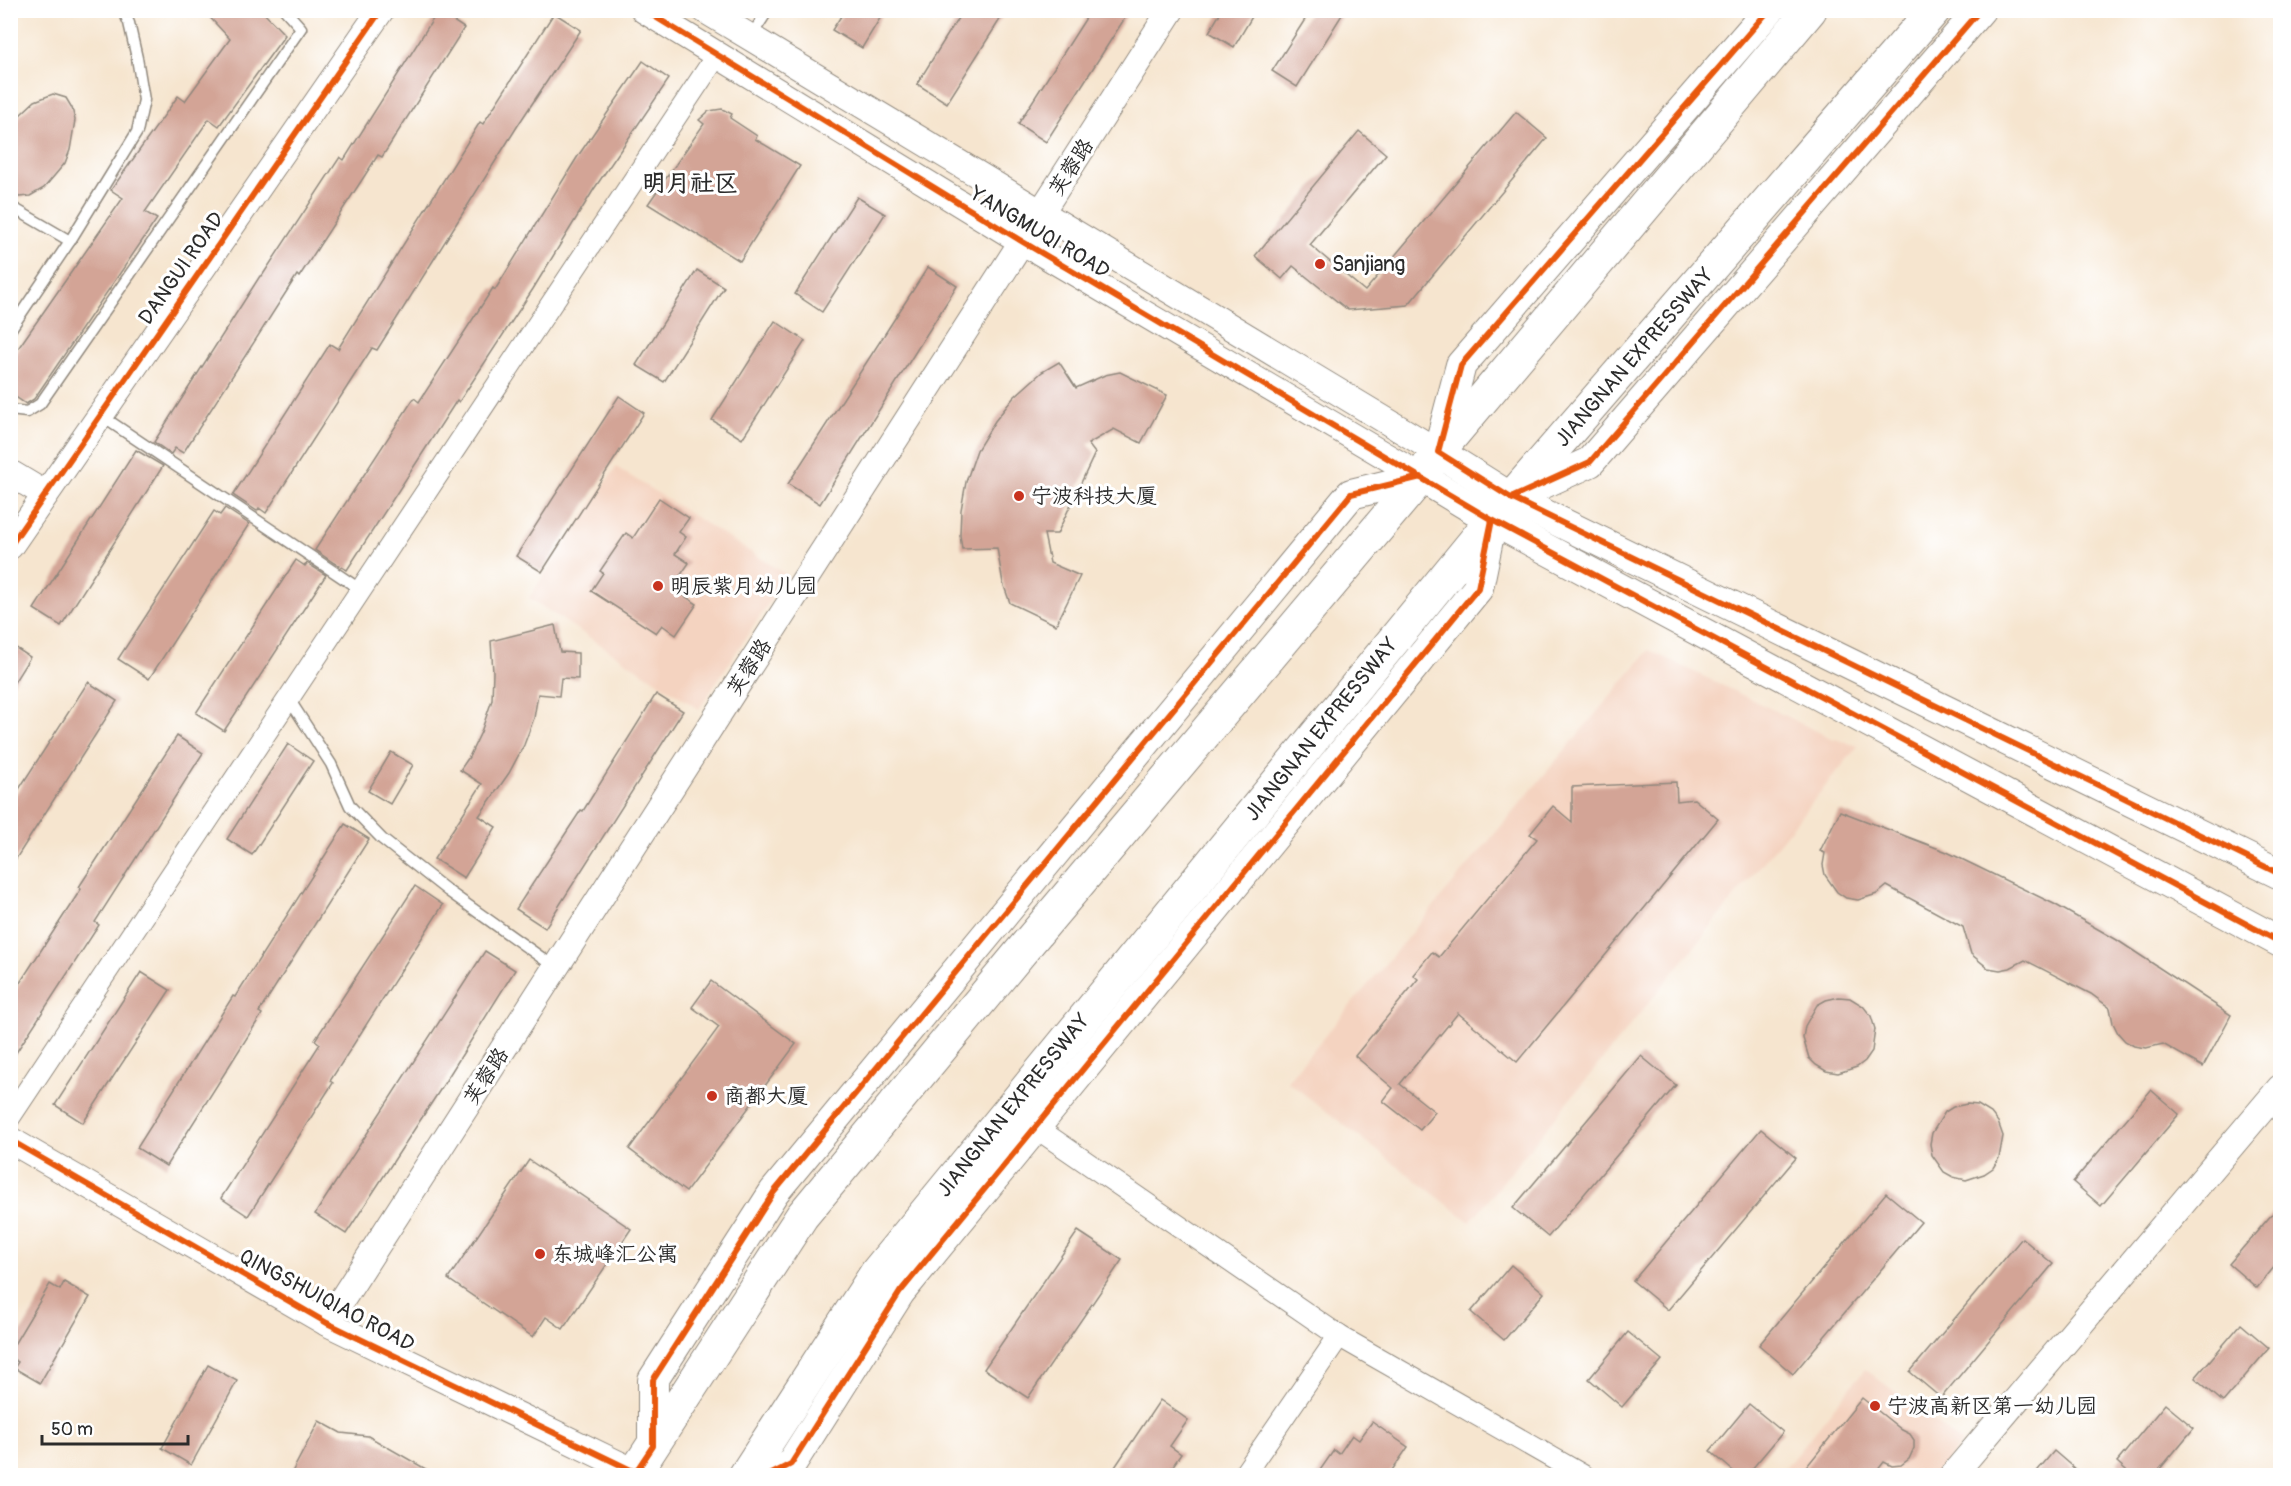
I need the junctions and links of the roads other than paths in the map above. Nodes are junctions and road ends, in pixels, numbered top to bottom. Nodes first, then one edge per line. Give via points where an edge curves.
1 (123, 10) edge
2 (285, 10) edge
3 (381, 10) edge
4 (644, 10) edge
5 (705, 10) edge
6 (768, 10) edge
7 (1171, 10) edge
8 (1769, 10) edge
9 (1810, 10) edge
10 (1934, 10) edge
11 (1980, 10) edge
12 (750, 38) junction
13 (717, 55) junction
14 (10, 206) edge
15 (1041, 214) junction
16 (70, 241) junction
17 (1023, 242) junction
18 (10, 330) edge
19 (10, 410) edge
20 (100, 414) junction
21 (1430, 465) junction
22 (10, 473) edge
23 (45, 494) junction
24 (1501, 509) junction
25 (10, 546) edge
26 (361, 590) junction
27 (289, 699) junction
28 (2280, 874) edge
29 (2280, 942) edge
30 (556, 968) junction
31 (2280, 1088) edge
32 (10, 1117) edge
33 (1035, 1127) junction
34 (10, 1140) edge
35 (327, 1323) junction
36 (1339, 1336) junction
37 (640, 1465) edge
38 (745, 1476) edge
39 (768, 1476) edge
40 (1243, 1476) edge
41 (1584, 1476) edge
42 (1952, 1476) edge

1 - 16 lane via 144,100 137,132
2 - 19 lane via 301,28 40,404 27,412
3 - 20 street, DANGUI ROAD
4 - 13 street, YANGMUQI ROAD
5 - 12 street, YANGMUQI ROAD
6 - 12 lane
7 - 15 street, 芙蓉路
8 - 21 main road via 1461,365
9 - 21 main road
10 - 24 main road, JIANGNAN EXPRESSWAY
11 - 24 main road via 1590,462
12 - 15 street, YANGMUQI ROAD
13 - 17 street, YANGMUQI ROAD
13 - 26 street
14 - 16 lane
15 - 17 street, 芙蓉路
15 - 21 street, YANGMUQI ROAD
16 - 18 lane
17 - 21 street, YANGMUQI ROAD
17 - 30 street, 芙蓉路
20 - 23 street, DANGUI ROAD
20 - 26 lane
21 - 24 main road
21 - 37 main road via 802,1216
21 - 37 main road via 1351,494 774,1192 653,1380
22 - 23 street
23 - 25 street, DANGUI ROAD
24 - 28 main road
24 - 29 main road
24 - 33 main road via 1478,588
24 - 38 main road, JIANGNAN EXPRESSWAY via 877,1272
26 - 27 street
27 - 30 lane via 330,764 350,806 382,839
27 - 32 street
30 - 35 street, 芙蓉路
31 - 42 street
33 - 36 street
33 - 39 main road via 900,1292 791,1464
34 - 35 street, QINGSHUIQIAO ROAD
35 - 37 street, QINGSHUIQIAO ROAD
36 - 40 street
36 - 41 street

